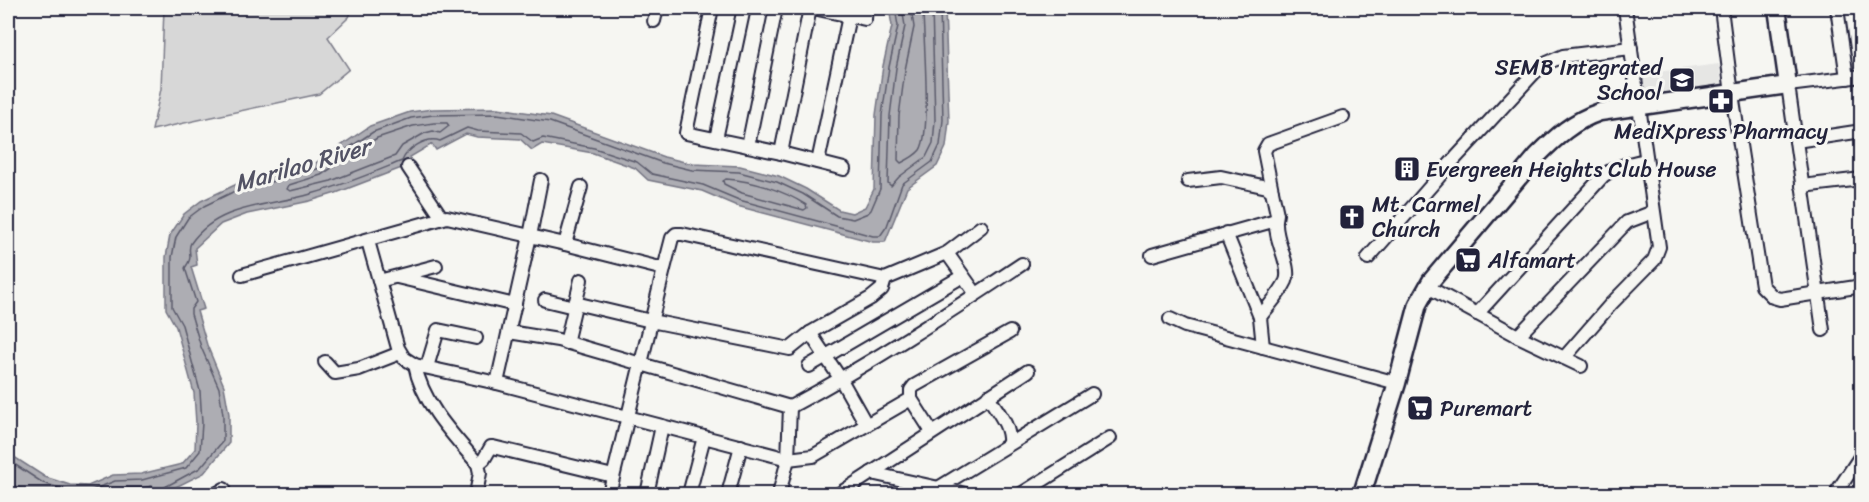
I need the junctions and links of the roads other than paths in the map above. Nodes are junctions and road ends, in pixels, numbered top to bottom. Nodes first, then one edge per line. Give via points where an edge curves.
1 (657, 8) edge
2 (712, 8) edge
3 (744, 8) edge
4 (776, 8) edge
5 (811, 8) edge
6 (867, 8) edge
7 (1625, 8) edge
8 (1721, 8) edge
9 (1777, 8) edge
10 (1836, 8) edge
11 (849, 16) junction
12 (654, 21) dead end
13 (1631, 48) junction
14 (1862, 76) edge
15 (1847, 78) junction
16 (1788, 85) junction
17 (1732, 94) junction
18 (1638, 105) junction
19 (1343, 117) dead end
20 (1862, 131) edge
21 (716, 139) junction
22 (1796, 141) junction
23 (748, 146) junction
24 (781, 153) junction
25 (1645, 160) junction
26 (818, 162) junction
27 (408, 167) dead end
28 (844, 169) dead end
29 (1862, 179) edge
30 (541, 180) dead end
31 (1188, 181) dead end
32 (1802, 186) junction
33 (581, 187) dead end
34 (1272, 190) junction
35 (1653, 213) junction
36 (442, 218) junction
37 (1276, 220) junction
38 (981, 227) dead end
39 (1226, 233) junction
40 (530, 236) junction
41 (368, 241) junction
42 (565, 244) junction
43 (947, 253) junction
44 (1152, 255) dead end
45 (1368, 258) dead end
46 (1022, 264) dead end
47 (436, 266) dead end
48 (664, 269) junction
49 (242, 275) dead end
50 (963, 276) junction
51 (397, 277) junction
52 (885, 279) junction
53 (581, 280) dead end
54 (378, 281) junction
55 (1426, 286) junction
56 (1862, 286) edge
57 (1818, 292) junction
58 (976, 294) junction
59 (545, 300) dead end
60 (515, 305) junction
61 (574, 305) junction
62 (1477, 314) junction
63 (1260, 317) junction
64 (1170, 319) dead end
65 (651, 321) junction
66 (1823, 330) dead end
67 (509, 332) junction
68 (1010, 332) dead end
69 (810, 333) junction
70 (1518, 336) junction
71 (476, 338) dead end
72 (566, 343) junction
73 (1263, 347) junction
74 (400, 353) junction
75 (826, 356) junction
76 (1564, 358) junction
77 (325, 362) dead end
78 (640, 364) junction
79 (421, 366) junction
80 (809, 366) dead end
81 (1581, 366) dead end
82 (1028, 372) dead end
83 (840, 378) junction
84 (497, 383) junction
85 (1397, 383) junction
86 (1092, 394) dead end
87 (988, 396) junction
88 (911, 399) junction
89 (790, 406) junction
90 (627, 417) junction
91 (866, 424) junction
92 (662, 426) junction
93 (932, 432) junction
94 (704, 437) junction
95 (1110, 438) dead end
96 (1009, 444) junction
97 (741, 446) junction
98 (1860, 458) edge
99 (788, 459) junction
100 (478, 465) junction
101 (871, 473) junction
102 (613, 476) junction
103 (938, 488) junction
104 (476, 495) edge
105 (609, 495) edge
106 (647, 495) edge
107 (689, 495) edge
108 (728, 495) edge
109 (779, 495) edge
110 (839, 495) edge
111 (966, 495) edge
112 (1021, 495) edge
113 (1362, 495) edge
114 (1837, 495) edge

1 - 12 street
2 - 21 street via 686,133
3 - 21 street
4 - 23 street
5 - 11 street
5 - 24 street
6 - 11 street via 865,19
7 - 13 street
8 - 17 street
9 - 16 street
10 - 15 street
11 - 26 street
13 - 18 street
13 - 45 street via 1563,56 1547,63 1450,164
14 - 15 street
15 - 16 street
16 - 17 street
16 - 22 street
17 - 18 street
17 - 57 street via 1762,286 1780,299
18 - 25 street
18 - 55 street via 1585,117 1555,137
19 - 34 street via 1265,147
20 - 22 street
21 - 23 street
22 - 32 street
23 - 24 street
24 - 26 street
25 - 35 street
25 - 62 street via 1620,166 1603,176
26 - 28 street
27 - 36 street
29 - 32 street
30 - 40 street
31 - 34 street via 1221,177
32 - 57 street
33 - 42 street
34 - 37 street
35 - 70 street via 1627,222
35 - 76 street via 1659,247 1654,260
36 - 40 street
36 - 41 street
37 - 39 street
37 - 63 street via 1277,240 1287,274 1280,291
38 - 43 street
39 - 44 street
39 - 63 street
40 - 42 street
40 - 60 street
41 - 49 street
41 - 54 street
42 - 48 street
43 - 50 street
43 - 52 street
46 - 58 street
47 - 51 street
48 - 52 street via 672,238 682,234
48 - 65 street
50 - 58 street
50 - 75 street
51 - 54 street
51 - 60 street
52 - 69 street via 882,289 871,298
53 - 61 street
54 - 74 street
55 - 62 street
55 - 85 street
56 - 57 street
57 - 66 street
58 - 83 street
59 - 61 street
60 - 67 street
61 - 65 street
61 - 72 street
62 - 70 street
63 - 73 street
64 - 73 street
65 - 69 street via 790,349
65 - 78 street
67 - 72 street
67 - 84 street
68 - 88 street via 914,386
69 - 75 street
70 - 76 street
71 - 79 street via 438,330
72 - 78 street
73 - 85 street
74 - 77 street via 370,366 335,373
74 - 79 street via 408,362
75 - 80 street
75 - 83 street
76 - 81 street
78 - 89 street
78 - 90 street
79 - 84 street
79 - 100 street via 417,377 425,394
82 - 87 street
83 - 89 street
83 - 91 street
84 - 90 street
85 - 113 street
86 - 96 street
87 - 93 street
87 - 96 street via 1007,426
88 - 91 street
88 - 93 street
89 - 99 street
90 - 92 street
90 - 102 street
91 - 99 street via 813,456
92 - 94 street
92 - 106 street
93 - 101 street
94 - 97 street
94 - 107 street
95 - 112 street
96 - 103 street
97 - 99 street
97 - 108 street
98 - 114 street
99 - 109 street
100 - 102 street via 494,447
100 - 104 street
101 - 103 street
101 - 110 street
102 - 105 street
103 - 111 street

